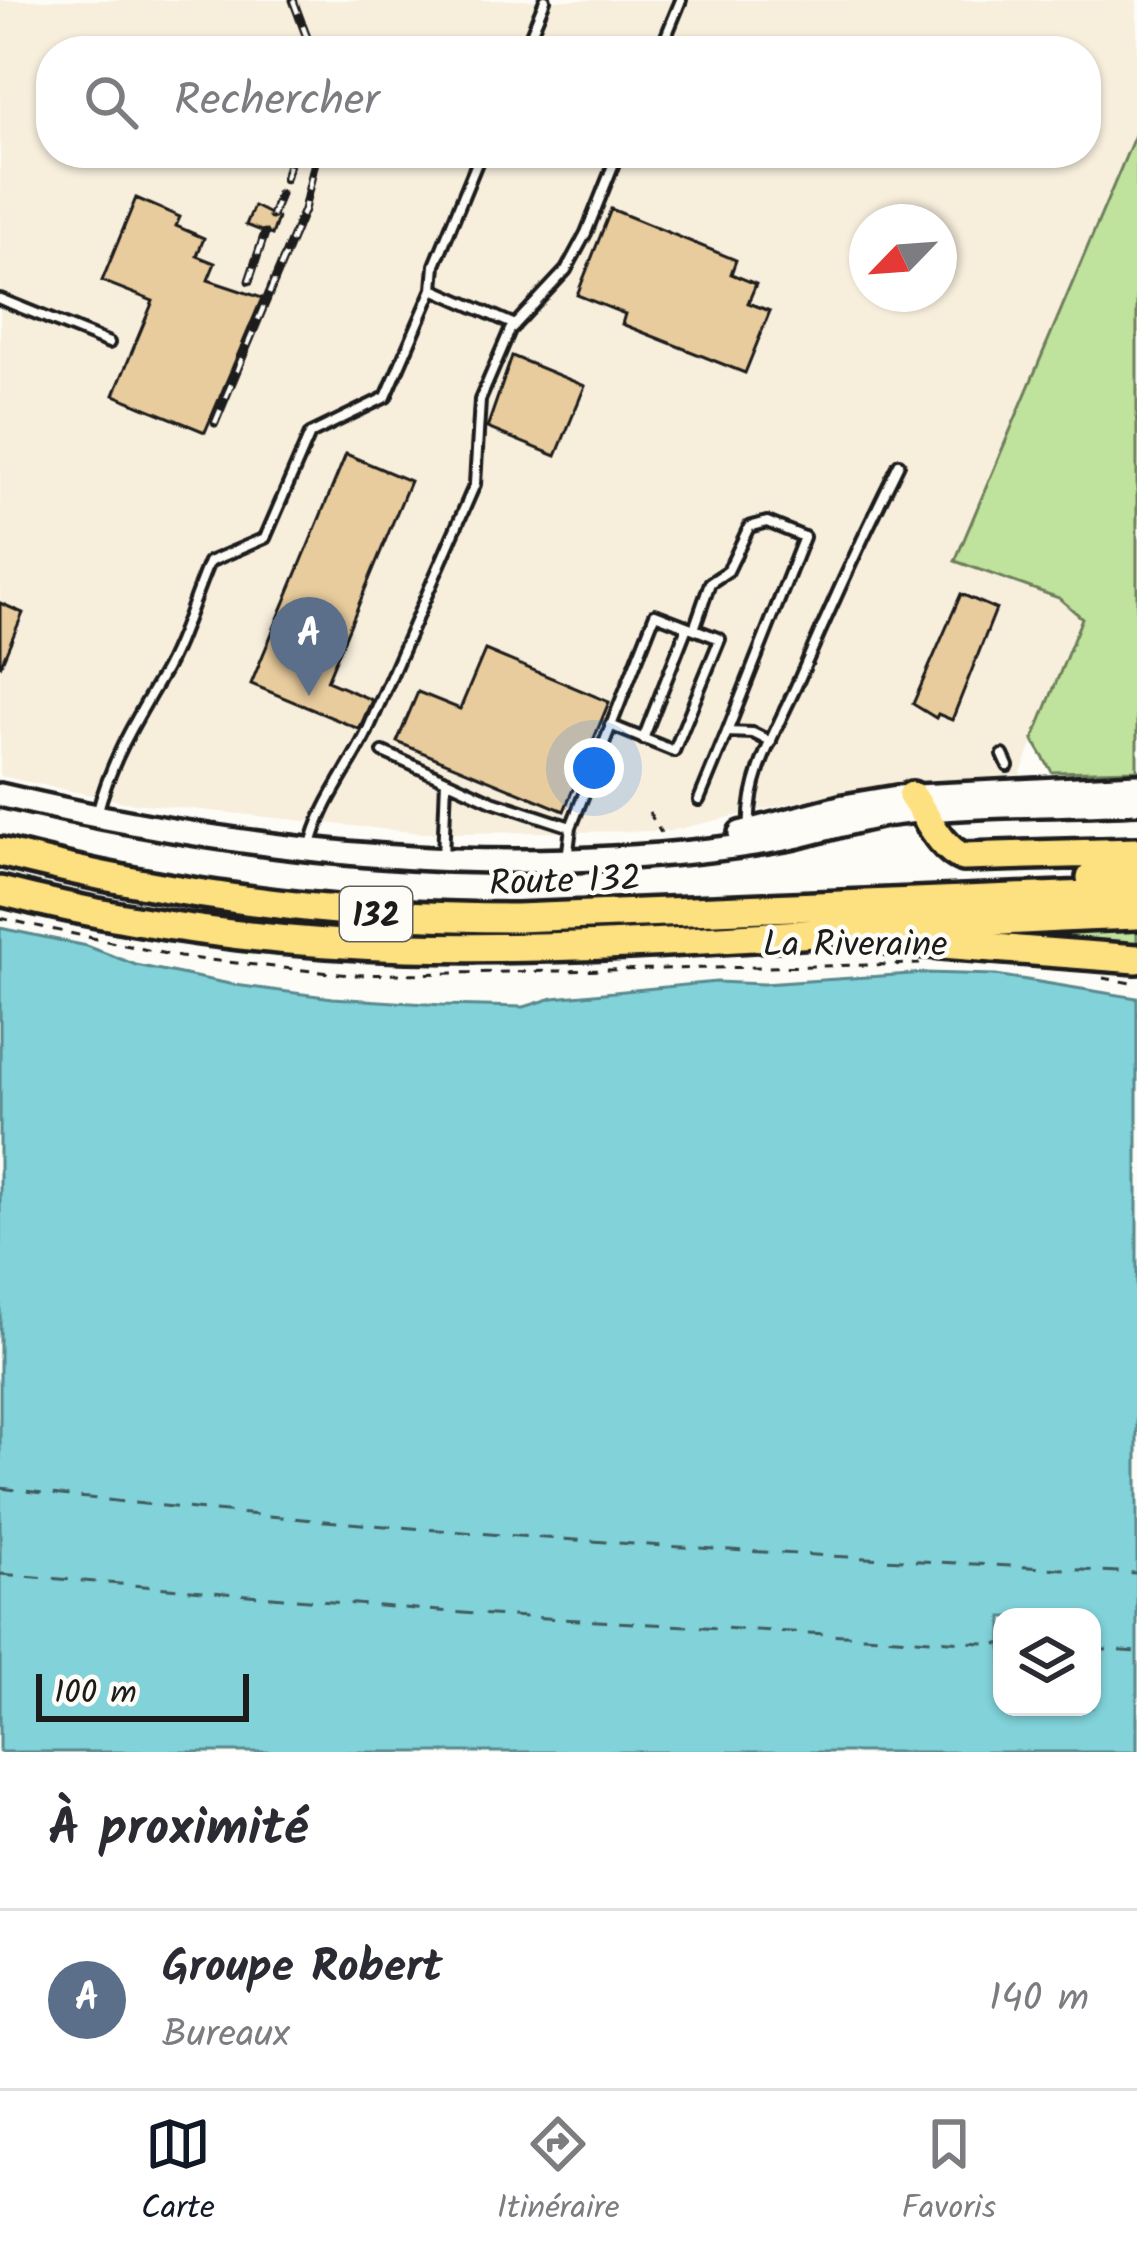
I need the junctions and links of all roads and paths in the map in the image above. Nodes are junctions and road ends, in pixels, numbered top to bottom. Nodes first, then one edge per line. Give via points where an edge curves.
1 (545, 0) edge
2 (681, 0) edge
3 (530, 36) edge
4 (666, 36) edge
5 (475, 168) edge
6 (612, 168) edge
7 (433, 290) junction
8 (0, 299) edge
9 (514, 325) junction
10 (109, 343) dead end
11 (899, 464) dead end
12 (690, 628) junction
13 (610, 725) junction
14 (727, 732) junction
15 (643, 739) junction
16 (771, 742) junction
17 (382, 752) dead end
18 (1003, 754) dead end
19 (1008, 766) dead end
20 (446, 779) junction
21 (1137, 785) edge
22 (0, 795) edge
23 (1030, 798) junction
24 (699, 800) dead end
25 (1003, 800) junction
26 (1137, 802) edge
27 (919, 810) junction
28 (649, 812) dead end
29 (97, 816) junction
30 (571, 827) junction
31 (661, 833) dead end
32 (751, 837) junction
33 (310, 849) junction
34 (1137, 852) edge
35 (0, 853) edge
36 (442, 859) junction
37 (567, 861) junction
38 (1137, 874) edge
39 (0, 891) edge
40 (1137, 893) edge
41 (758, 907) junction
42 (1137, 915) edge
43 (0, 918) edge
44 (809, 933) junction
45 (1137, 959) edge
46 (926, 964) dead end
47 (1100, 978) dead end
48 (1137, 984) edge

1 - 3 lane
2 - 4 lane
5 - 7 lane via 434,265
6 - 9 lane via 566,270
7 - 9 lane
7 - 29 lane via 386,397 310,434 266,538 208,562
8 - 10 lane
9 - 33 lane via 480,400 475,484
11 - 16 lane
12 - 13 lane via 655,614
12 - 14 lane via 749,527 766,522 805,537
12 - 15 lane
12 - 15 lane via 720,640 674,751
13 - 15 lane
13 - 30 lane
14 - 16 lane
14 - 24 lane
16 - 32 lane via 752,794
17 - 20 lane
18 - 19 lane
20 - 30 lane
20 - 36 lane
21 - 23 street
22 - 29 street
23 - 25 street
23 - 26 street
25 - 27 street
25 - 27 street
27 - 32 street
27 - 34 highway via 948,850 969,858
28 - 31 path
29 - 33 street
30 - 37 lane
32 - 37 street
33 - 36 street
35 - 41 highway, Route 132 / 132 via 159,888 343,912 497,918
36 - 37 street
38 - 41 highway
39 - 44 highway, Route 132 / 132 via 173,926 370,945
40 - 41 highway, Route 132 / 132
42 - 44 highway, Route 132 / 132
43 - 46 path, La Riveraine via 288,971 412,976
44 - 45 highway
47 - 48 path

